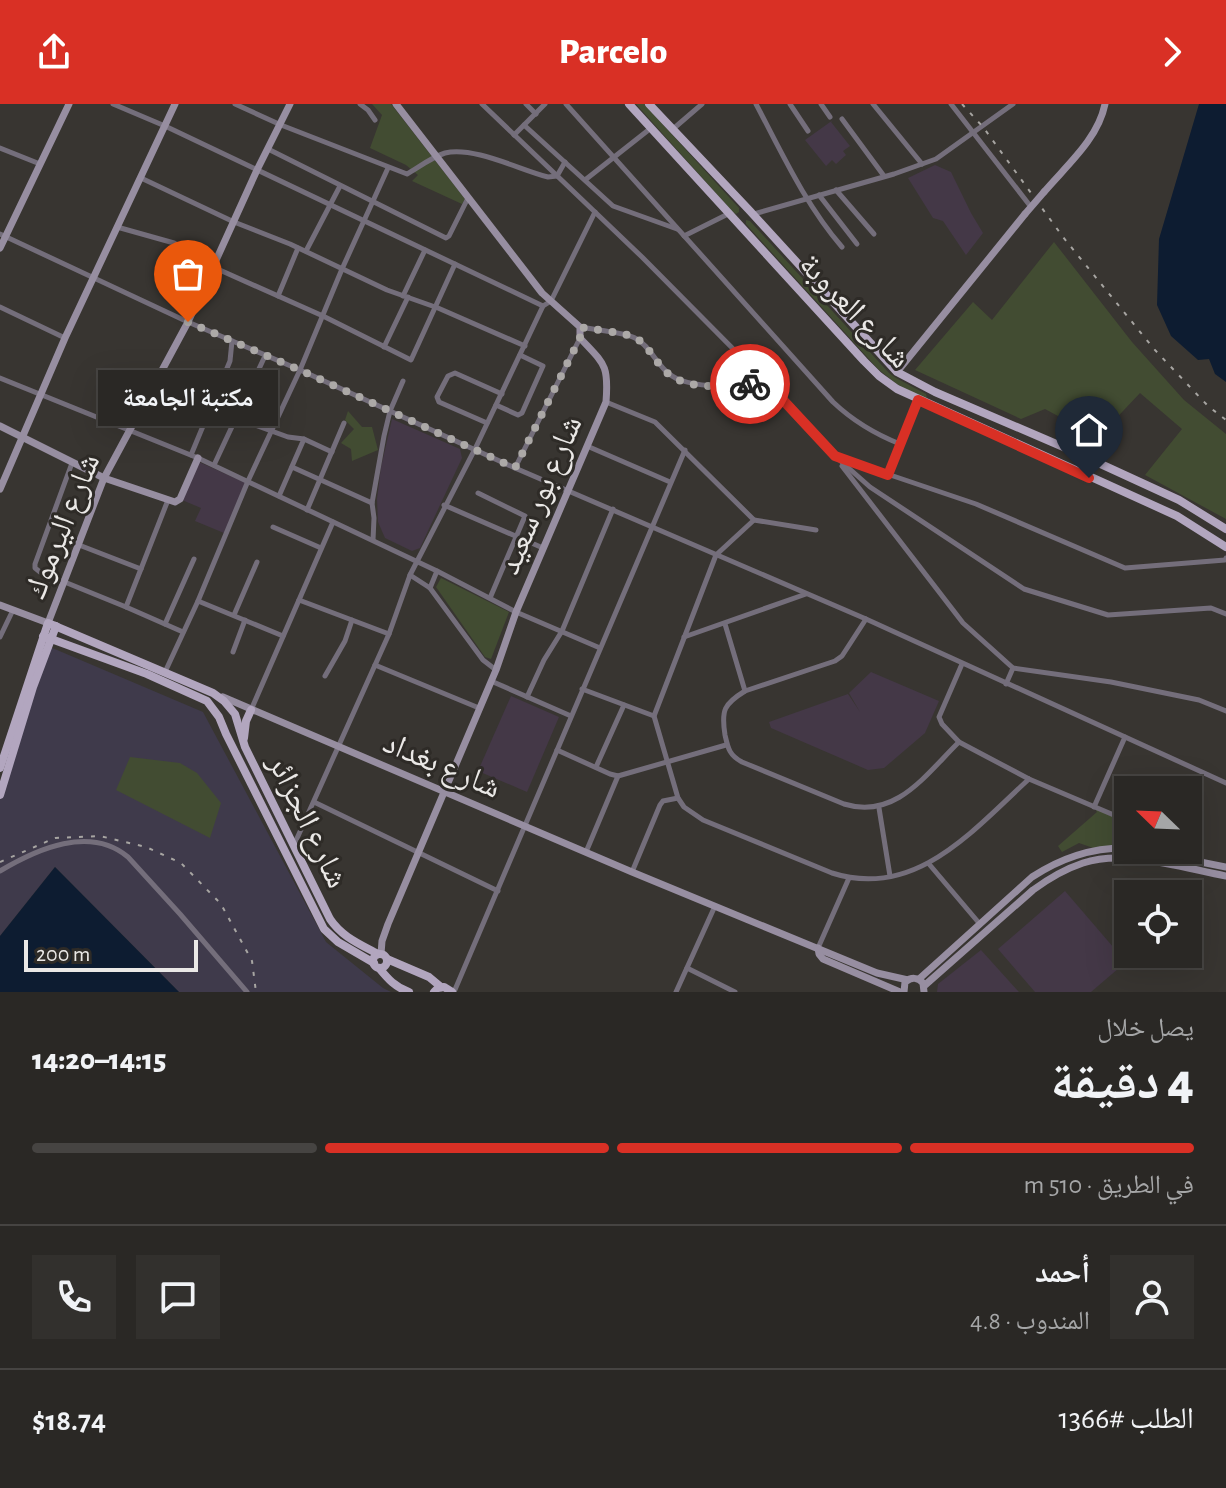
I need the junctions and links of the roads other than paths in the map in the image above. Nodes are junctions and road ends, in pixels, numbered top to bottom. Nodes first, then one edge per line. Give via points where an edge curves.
1 (69, 104) edge
2 (113, 104) edge
3 (175, 104) edge
4 (235, 104) edge
5 (290, 104) edge
6 (360, 104) edge
7 (396, 104) edge
8 (482, 104) edge
9 (526, 104) edge
10 (545, 104) edge
11 (566, 104) edge
12 (629, 104) edge
13 (649, 104) edge
14 (702, 104) edge
15 (756, 104) edge
16 (790, 104) edge
17 (821, 104) edge
18 (873, 104) edge
19 (951, 104) edge
20 (1013, 104) edge
21 (1105, 104) edge
22 (536, 114) junction
23 (830, 117) dead end
24 (842, 119) dead end
25 (375, 120) dead end
26 (281, 125) junction
27 (524, 125) junction
28 (165, 126) junction
29 (652, 127) junction
30 (673, 129) junction
31 (808, 131) dead end
32 (974, 133) junction
33 (514, 135) junction
34 (0, 148) edge
35 (268, 149) junction
36 (436, 156) junction
37 (614, 158) junction
38 (565, 162) junction
39 (922, 164) junction
40 (41, 165) junction
41 (388, 168) junction
42 (257, 170) junction
43 (557, 176) junction
44 (885, 177) junction
45 (141, 178) junction
46 (585, 180) junction
47 (340, 186) junction
48 (836, 190) junction
49 (819, 195) junction
50 (468, 198) junction
51 (806, 198) junction
52 (372, 202) junction
53 (331, 205) junction
54 (1031, 207) junction
55 (595, 212) junction
56 (751, 212) junction
57 (730, 213) junction
58 (364, 220) junction
59 (234, 222) junction
60 (739, 223) junction
61 (117, 227) junction
62 (678, 229) junction
63 (874, 234) dead end
64 (2, 236) edge
65 (684, 236) junction
66 (857, 244) dead end
67 (842, 247) dead end
68 (0, 248) edge
69 (298, 248) junction
70 (425, 250) junction
71 (306, 251) junction
72 (455, 264) junction
73 (213, 267) junction
74 (342, 269) junction
75 (93, 278) junction
76 (278, 296) junction
77 (406, 297) junction
78 (547, 303) junction
79 (0, 307) edge
80 (436, 307) junction
81 (323, 316) junction
82 (188, 322) junction
83 (580, 327) junction
84 (65, 338) junction
85 (580, 338) junction
86 (232, 341) junction
87 (525, 346) junction
88 (384, 347) junction
89 (520, 355) junction
90 (265, 356) junction
91 (300, 370) junction
92 (897, 372) junction
93 (0, 378) edge
94 (403, 381) dead end
95 (155, 383) junction
96 (769, 385) junction
97 (935, 392) junction
98 (40, 393) junction
99 (502, 394) junction
100 (918, 400) junction
101 (606, 402) junction
102 (496, 405) junction
103 (929, 406) junction
104 (211, 407) junction
105 (390, 411) junction
106 (236, 418) junction
107 (344, 423) dead end
108 (487, 423) junction
109 (0, 426) edge
110 (130, 429) junction
111 (271, 430) junction
112 (23, 436) junction
113 (304, 439) junction
114 (900, 444) junction
115 (587, 446) junction
116 (475, 449) junction
117 (1068, 449) junction
118 (685, 450) junction
119 (332, 452) junction
120 (194, 456) junction
121 (835, 456) junction
122 (72, 463) junction
123 (214, 465) junction
124 (1061, 465) junction
125 (292, 467) junction
126 (515, 468) junction
127 (888, 475) junction
128 (104, 478) junction
129 (320, 479) junction
130 (248, 481) junction
131 (671, 482) junction
132 (1, 484) edge
133 (1147, 485) junction
134 (569, 490) junction
135 (478, 493) dead end
136 (279, 496) junction
137 (168, 500) junction
138 (1140, 500) junction
139 (372, 503) junction
140 (444, 505) junction
141 (613, 509) junction
142 (307, 510) junction
143 (754, 520) junction
144 (333, 522) junction
145 (652, 526) junction
146 (273, 527) dead end
147 (1226, 529) edge
148 (816, 530) dead end
149 (516, 537) junction
150 (373, 540) junction
151 (79, 545) junction
152 (1226, 547) edge
153 (321, 548) junction
154 (543, 548) junction
155 (716, 555) junction
156 (1226, 558) edge
157 (194, 559) dead end
158 (257, 562) dead end
159 (417, 562) junction
160 (141, 569) junction
161 (437, 571) junction
162 (410, 575) junction
163 (66, 582) junction
164 (430, 588) junction
165 (806, 594) junction
166 (490, 598) junction
167 (299, 600) junction
168 (198, 601) junction
169 (0, 605) edge
170 (126, 607) junction
171 (13, 610) junction
172 (516, 612) junction
173 (1226, 614) edge
174 (234, 615) junction
175 (866, 619) junction
176 (245, 620) junction
177 (352, 620) junction
178 (164, 624) junction
179 (725, 624) junction
180 (52, 625) junction
181 (562, 631) junction
182 (183, 632) junction
183 (389, 634) junction
184 (283, 636) junction
185 (0, 637) edge
186 (48, 637) junction
187 (683, 637) junction
188 (600, 648) junction
189 (233, 652) dead end
190 (962, 664) junction
191 (375, 665) junction
192 (1013, 668) junction
193 (496, 670) junction
194 (165, 673) junction
195 (325, 676) dead end
196 (491, 681) junction
197 (1006, 684) junction
198 (582, 689) junction
199 (745, 691) junction
200 (210, 697) junction
201 (527, 697) junction
202 (624, 705) junction
203 (479, 708) junction
204 (251, 710) junction
205 (1226, 711) edge
206 (571, 716) junction
207 (654, 716) junction
208 (1125, 737) junction
209 (959, 742) junction
210 (726, 745) junction
211 (245, 747) junction
212 (338, 747) junction
213 (557, 750) junction
214 (1, 761) edge
215 (668, 761) junction
216 (596, 767) junction
217 (618, 776) junction
218 (1029, 779) junction
219 (1226, 783) edge
220 (445, 792) junction
221 (0, 795) edge
222 (678, 798) junction
223 (314, 802) junction
224 (1094, 807) junction
225 (879, 808) junction
226 (1114, 815) edge
227 (525, 826) junction
228 (294, 846) junction
229 (1114, 848) edge
230 (586, 852) junction
231 (418, 853) junction
232 (288, 855) junction
233 (1202, 862) edge
234 (929, 864) junction
235 (1047, 867) junction
236 (1226, 867) edge
237 (0, 871) edge
238 (632, 872) junction
239 (890, 876) junction
240 (1226, 876) edge
241 (1052, 877) junction
242 (849, 878) junction
243 (498, 891) junction
244 (716, 905) junction
245 (326, 922) junction
246 (979, 923) junction
247 (818, 948) junction
248 (380, 960) junction
249 (687, 968) junction
250 (908, 980) junction
251 (922, 986) edge
252 (437, 989) edge
253 (247, 992) edge
254 (409, 992) edge
255 (453, 992) edge
256 (676, 992) edge
257 (735, 992) edge
258 (902, 992) edge

1 - 40 main road
2 - 28 street
3 - 28 main road
4 - 26 street
5 - 26 main road, شارع اليرموك
6 - 25 street
7 - 36 main road
8 - 33 street
9 - 22 street
10 - 22 street
11 - 37 street
12 - 29 main road, شارع العروبة
13 - 30 main road, شارع العروبة
14 - 30 street
15 - 51 street
16 - 31 street
17 - 23 street
18 - 39 street
19 - 32 street
20 - 32 street
21 - 54 main road, bridge via 1090,139
22 - 27 street
24 - 44 street
26 - 35 main road, شارع اليرموك
26 - 41 street
27 - 33 street
27 - 38 street
28 - 42 street
28 - 45 main road
29 - 37 street
29 - 57 main road, شارع العروبة
30 - 56 main road, شارع العروبة
32 - 39 street
32 - 54 street
33 - 43 street
34 - 40 street
35 - 42 main road, شارع اليرموك
35 - 47 street
36 - 41 street via 407,174
36 - 43 street via 463,153
36 - 50 main road
37 - 46 street
37 - 62 street
38 - 43 street
38 - 46 street
39 - 44 street
40 - 64 main road
41 - 52 street
42 - 53 street
42 - 59 main road, شارع اليرموك
43 - 55 street
44 - 48 street
45 - 59 street
45 - 61 main road
46 - 62 street via 613,206
47 - 52 street
47 - 53 street
48 - 49 street
48 - 63 street
49 - 51 street
49 - 66 street
50 - 52 street via 447,238
50 - 78 main road
51 - 56 street
51 - 67 street
52 - 58 street
53 - 58 street
53 - 71 street
54 - 92 main road, bridge
55 - 78 street
55 - 96 street
56 - 60 main road
56 - 92 main road, شارع العروبة
57 - 60 main road, شارع العروبة
57 - 65 street
58 - 70 street
58 - 74 street
59 - 69 street
59 - 73 main road, شارع اليرموك
60 - 100 main road, شارع العروبة via 879,376
61 - 73 street via 174,243
61 - 75 main road
62 - 65 street
64 - 68 main road
64 - 75 street
65 - 114 street via 833,402 860,424
69 - 71 street
69 - 76 street
70 - 72 street
70 - 77 street
71 - 74 street
72 - 78 street
72 - 80 street
73 - 76 street
73 - 82 main road, شارع اليرموك
74 - 77 street
74 - 81 street
75 - 82 street
75 - 84 main road
76 - 81 street
77 - 80 street
77 - 88 street
78 - 83 main road
78 - 87 street
79 - 84 street
80 - 87 street
80 - 88 street via 412,359
81 - 88 street
81 - 91 street
82 - 86 street
82 - 95 main road, شارع اليرموك
83 - 85 main road
83 - 96 street via 635,338 680,380 721,387
84 - 98 main road
85 - 101 main road, شارع بور سعيد via 605,365
85 - 126 street
86 - 90 street
86 - 104 street via 230,361
87 - 89 street
89 - 99 street
89 - 102 street via 543,366 522,413
90 - 91 street
90 - 106 street
91 - 105 street
91 - 111 street
92 - 97 main road, شارع العروبة
93 - 98 street
94 - 105 street
95 - 104 street
95 - 110 main road, شارع اليرموك
96 - 121 street
97 - 103 main road
97 - 117 main road, شارع العروبة
98 - 110 street
98 - 112 main road
99 - 102 street
99 - 108 street via 455,373 437,397
100 - 103 main road, شارع العروبة
100 - 114 street
101 - 115 main road, شارع بور سعيد
101 - 118 street via 655,422
102 - 108 street
103 - 124 main road, شارع العروبة
104 - 106 street
104 - 120 street
105 - 116 street
105 - 139 street
106 - 111 street
106 - 123 street
107 - 119 street
108 - 116 street
109 - 112 main road
110 - 120 street
110 - 128 main road, شارع اليرموك
111 - 113 street
111 - 130 street
112 - 122 main road
112 - 132 main road
113 - 119 street
113 - 125 street
114 - 127 street
115 - 131 street
115 - 134 main road, شارع بور سعيد
116 - 126 street
116 - 140 street
117 - 124 main road
117 - 133 main road, شارع العروبة
118 - 131 street
118 - 143 street
119 - 129 street
120 - 123 street
120 - 137 main road via 180,499
121 - 127 street
121 - 173 street via 870,487 1024,589 1108,615 1211,608
121 - 192 street via 963,623
122 - 128 main road
122 - 163 street via 35,564 40,572
123 - 130 street
124 - 138 main road, شارع العروبة
125 - 129 street
125 - 136 street
126 - 134 street
127 - 156 street via 976,504 1125,568
128 - 137 main road
128 - 151 main road, شارع اليرموك
129 - 139 street
129 - 142 street
130 - 136 street
130 - 168 street
131 - 145 street
133 - 138 main road
133 - 147 main road, شارع العروبة
134 - 141 street
134 - 154 main road, شارع بور سعيد
135 - 149 street via 525,515
136 - 142 street
137 - 160 street
138 - 152 main road, شارع العروبة
139 - 150 street
140 - 149 street
140 - 159 street
141 - 145 street
141 - 181 street
142 - 144 street
143 - 148 street
143 - 155 street
144 - 150 street
144 - 153 street
145 - 155 street
145 - 188 street
146 - 153 street
149 - 154 street
149 - 166 street
150 - 159 street
151 - 160 street
151 - 163 main road, شارع اليرموك
153 - 167 street
154 - 172 main road, شارع بور سعيد
155 - 165 street
155 - 187 street
157 - 178 street
158 - 174 street
159 - 161 street
159 - 162 street
160 - 170 street
161 - 164 street
161 - 166 street
162 - 164 street
162 - 183 street
163 - 170 street
163 - 180 main road, شارع اليرموك
164 - 193 street
165 - 175 street
165 - 179 street
166 - 172 street
167 - 177 street
167 - 184 street
168 - 174 street
168 - 182 street
169 - 171 main road
170 - 178 street
171 - 180 main road
171 - 185 street
172 - 181 street
172 - 193 main road, شارع بور سعيد
174 - 176 street
175 - 190 street
175 - 199 street via 835,661
176 - 184 street
176 - 189 street
177 - 183 street
177 - 195 street
178 - 182 street
179 - 187 street
179 - 199 street
180 - 186 main road
180 - 194 main road, شارع بغداد
181 - 188 street
181 - 201 street
182 - 194 street
183 - 191 street
184 - 204 street
186 - 200 main road, شارع بغداد
186 - 214 main road
186 - 221 main road
187 - 207 street
188 - 198 street
190 - 197 street
190 - 209 street via 939,717
191 - 203 street
191 - 212 street
192 - 197 street
192 - 205 street via 1111,682 1199,700
193 - 196 main road, شارع بور سعيد
194 - 200 main road, شارع بغداد
196 - 201 street
196 - 203 main road, شارع بور سعيد
197 - 208 street
198 - 202 street
198 - 206 street
199 - 210 street via 723,715
200 - 204 main road, شارع بغداد
200 - 211 main road, شارع الجزائر via 224,701 235,714
200 - 232 main road, شارع الجزائر
201 - 206 street
202 - 207 street
202 - 216 street
203 - 220 main road, شارع بور سعيد
204 - 211 main road
204 - 212 main road, شارع بغداد
206 - 213 street
207 - 215 street
208 - 219 street
208 - 224 street
209 - 218 street
209 - 225 street via 908,792
210 - 215 street
210 - 225 street via 742,762 844,804
211 - 228 main road, شارع الجزائر
212 - 220 main road, شارع بغداد
212 - 223 street
213 - 216 street
213 - 227 street
215 - 217 street
215 - 222 street
216 - 217 street
217 - 230 street
218 - 224 street
218 - 234 street
220 - 227 main road, شارع بغداد
220 - 231 main road, شارع بور سعيد
222 - 238 street via 660,805
222 - 242 street via 703,820
223 - 228 street
223 - 231 street
224 - 226 street
225 - 239 street
227 - 230 main road, شارع بغداد
227 - 243 street
228 - 232 main road
228 - 245 main road, شارع الجزائر
229 - 235 main road via 1096,849
230 - 238 main road, شارع بغداد
231 - 243 street
231 - 248 main road, شارع بور سعيد via 388,924
232 - 245 main road, شارع الجزائر
233 - 236 main road
234 - 239 street
234 - 246 street
235 - 241 main road
235 - 246 main road
237 - 253 street via 65,843 103,842 119,849
238 - 244 main road, شارع بغداد
239 - 242 street
240 - 241 main road via 1126,857 1083,863
241 - 251 main road
242 - 247 street
243 - 255 street
244 - 247 main road, شارع بغداد
244 - 249 street
245 - 248 main road, شارع الجزائر
246 - 251 main road
247 - 250 main road, شارع بغداد
247 - 258 main road, شارع بغداد via 823,959
248 - 252 main road via 429,977
248 - 254 main road via 389,980
249 - 256 street
249 - 257 street
250 - 251 main road
250 - 258 main road
252 - 255 main road

